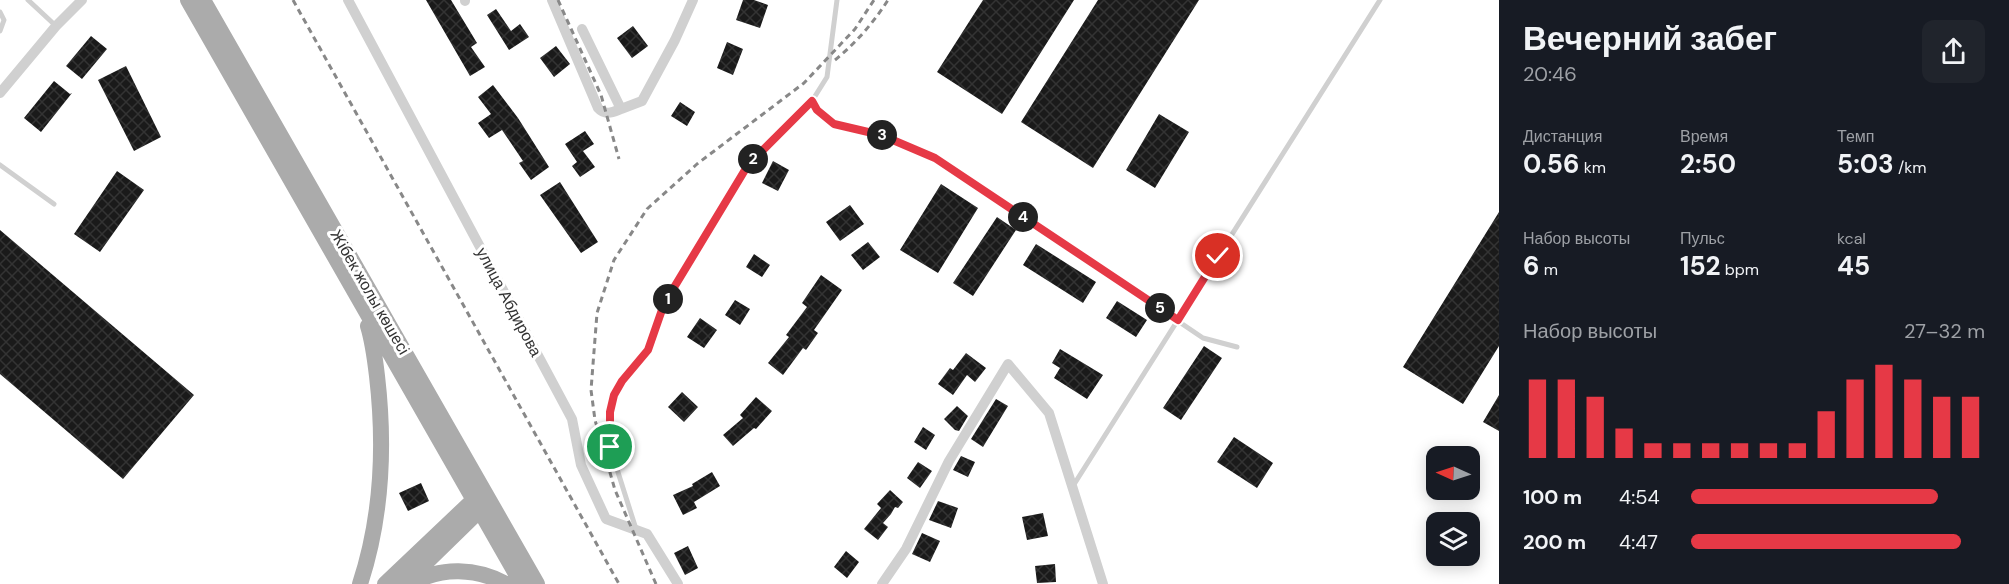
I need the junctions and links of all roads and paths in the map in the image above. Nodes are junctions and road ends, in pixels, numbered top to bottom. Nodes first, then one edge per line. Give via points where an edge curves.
1 (28, 0) edge
2 (82, 0) edge
3 (188, 0) edge
4 (203, 0) edge
5 (552, 0) edge
6 (693, 0) edge
7 (837, 0) edge
8 (1380, 0) edge
9 (350, 1) edge
10 (0, 12) edge
11 (56, 26) junction
12 (582, 29) dead end
13 (0, 31) edge
14 (0, 93) edge
15 (812, 101) junction
16 (621, 109) junction
17 (0, 165) edge
18 (54, 204) dead end
19 (356, 294) junction
20 (1178, 320) junction
21 (1237, 347) dead end
22 (1073, 487) junction
23 (481, 500) junction
24 (637, 530) junction
25 (360, 584) edge
26 (385, 584) edge
27 (404, 584) edge
28 (411, 584) edge
29 (506, 584) edge
30 (522, 584) edge
31 (537, 584) edge
32 (678, 584) edge
33 (882, 584) edge
34 (1103, 584) edge

1 - 11 lane
2 - 11 street
3 - 19 main road, Жібек жолы көшесі
4 - 23 main road, Жібек жолы көшесі
5 - 16 street via 598,108 607,113
6 - 16 street via 642,101
7 - 15 lane via 827,77
8 - 20 lane
9 - 24 street, улица Абдирова via 572,419 581,465 606,519
10 - 13 lane via 4,20
11 - 14 street
12 - 16 street
15 - 20 lane via 834,124 881,135 935,158
15 - 24 lane via 748,165 664,304 648,350 614,395 610,447
17 - 18 lane
19 - 23 main road
19 - 25 main road via 372,339 381,440 379,493
20 - 21 lane via 1203,338
20 - 22 lane
22 - 33 street via 1049,413 1008,364 949,461 906,549
22 - 34 street
23 - 26 main road
23 - 27 main road
23 - 30 main road
23 - 31 main road, Жібек жолы көшесі
24 - 32 street, улица Абдирова via 647,534
28 - 29 main road via 445,571 484,575

